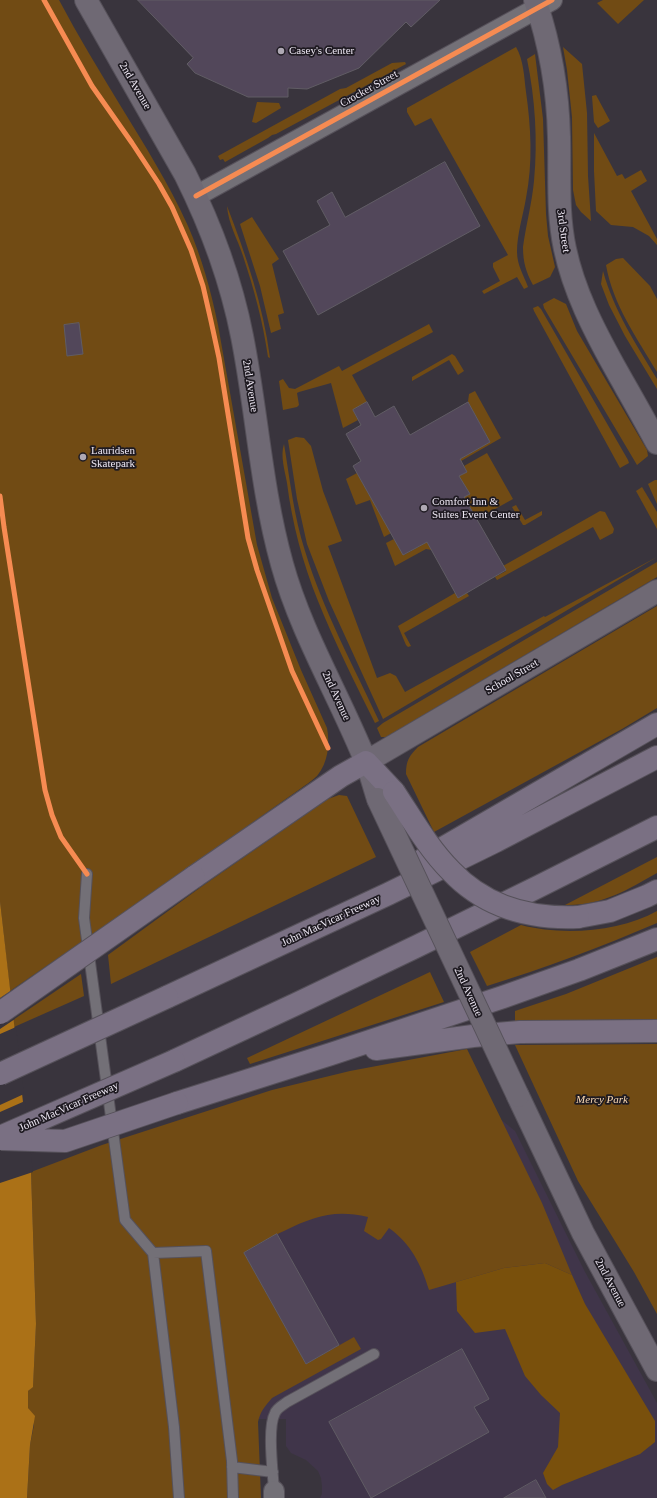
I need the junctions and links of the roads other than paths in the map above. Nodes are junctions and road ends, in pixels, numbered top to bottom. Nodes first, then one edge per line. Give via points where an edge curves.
1 (86, 0) edge
2 (542, 3) edge
3 (196, 196) junction
4 (657, 443) edge
5 (657, 591) edge
6 (657, 724) edge
7 (657, 757) edge
8 (366, 762) junction
9 (386, 796) junction
10 (657, 826) edge
11 (88, 874) dead end
12 (657, 891) edge
13 (657, 939) edge
14 (270, 949) junction
15 (0, 1013) edge
16 (657, 1031) edge
17 (331, 1054) junction
18 (0, 1074) edge
19 (0, 1138) edge
20 (154, 1253) junction
21 (374, 1354) dead end
22 (657, 1370) edge
23 (232, 1467) junction
24 (274, 1487) edge
25 (179, 1498) edge
26 (233, 1498) edge

1 - 3 main road, 2nd Avenue
2 - 3 street, Crocker Street
2 - 4 main road, 3rd Street via 555,86 559,138 558,189 568,265 594,330
3 - 8 main road, 2nd Avenue via 222,264 242,334 262,469 282,564 309,639
5 - 8 main road, School Street
6 - 14 highway
7 - 14 highway, John MacVicar Freeway via 481,848
8 - 9 highway
8 - 15 highway, bridge via 341,776
9 - 12 highway, bridge via 451,872 478,894 519,912 551,917 578,917 610,911
9 - 22 main road, 2nd Avenue, bridge via 518,1096 583,1233
10 - 19 highway, John MacVicar Freeway, bridge via 409,950
11 - 20 lane via 84,918 125,1220
13 - 17 highway via 579,970
14 - 18 highway, John MacVicar Freeway, bridge
16 - 17 highway via 520,1032
17 - 19 highway, bridge via 65,1141
20 - 23 lane via 206,1250
20 - 25 lane via 174,1427
21 - 24 lane via 287,1402 276,1411 272,1421
23 - 24 lane
23 - 26 lane

